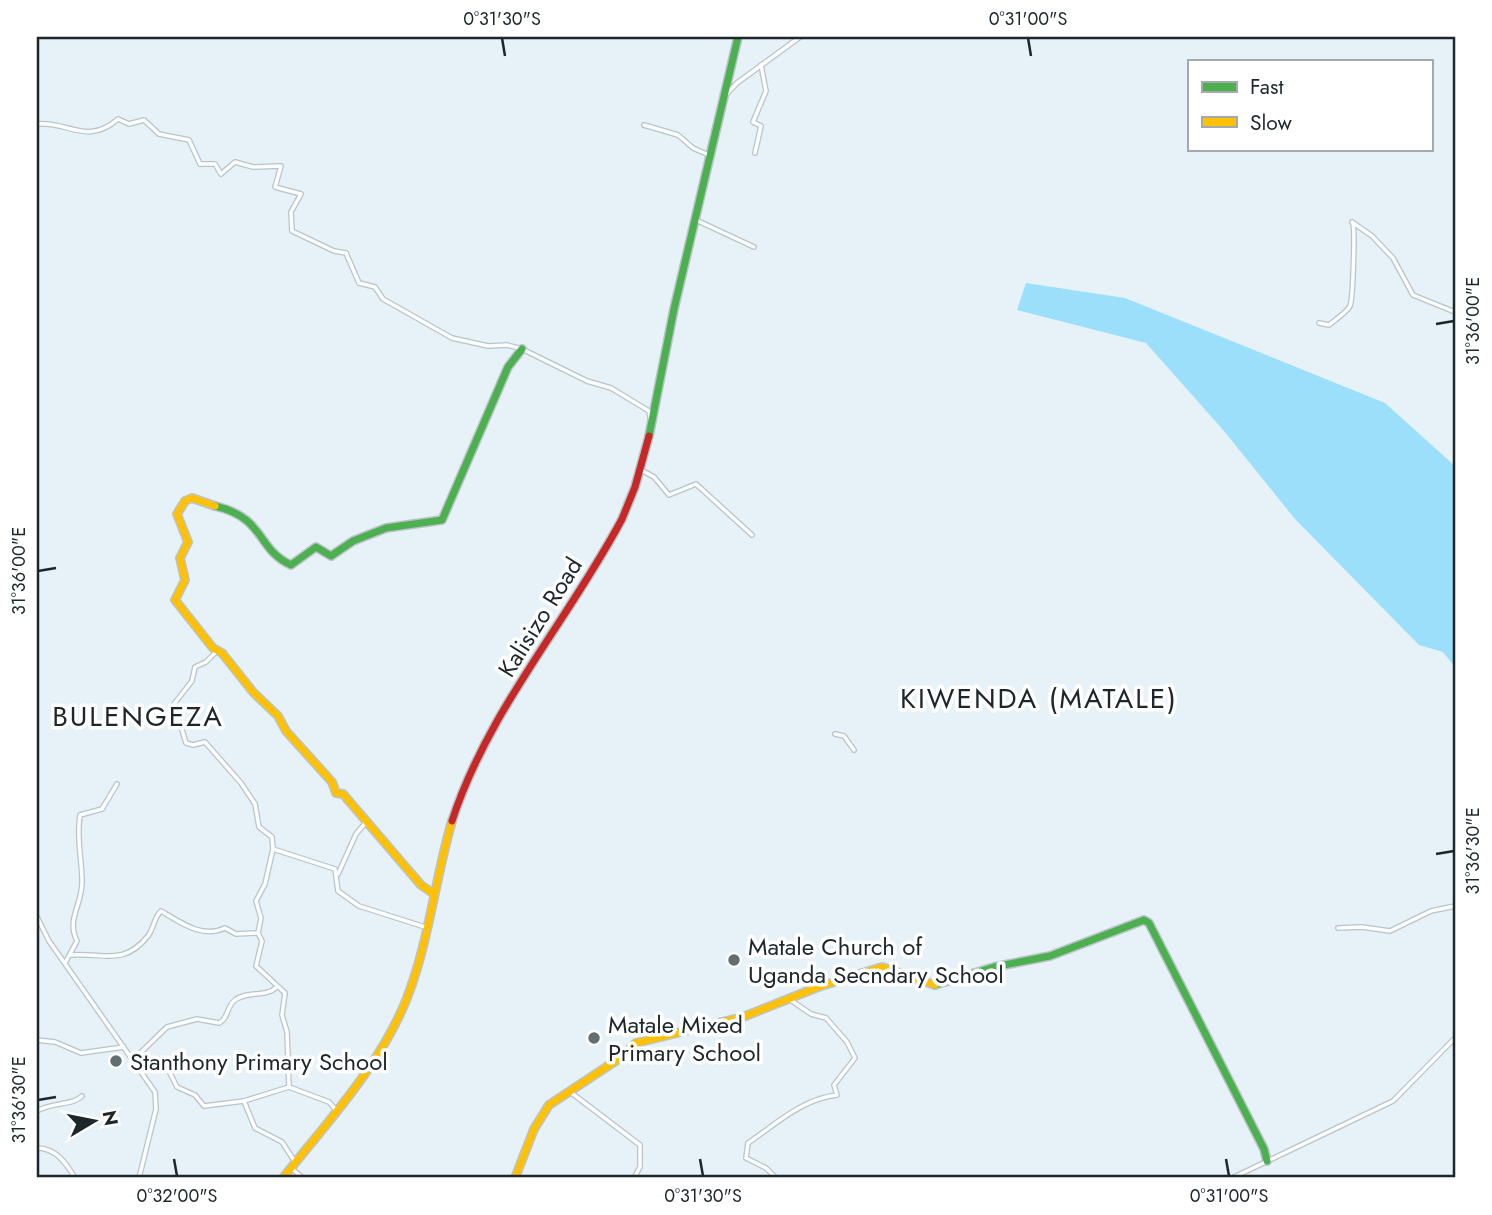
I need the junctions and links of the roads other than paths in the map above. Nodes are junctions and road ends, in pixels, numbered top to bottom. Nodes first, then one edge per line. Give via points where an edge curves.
1 (738, 37) edge
2 (800, 37) edge
3 (761, 65) junction
4 (732, 82) junction
5 (37, 124) edge
6 (644, 125) dead end
7 (755, 153) dead end
8 (711, 156) junction
9 (696, 220) junction
10 (754, 247) dead end
11 (1455, 312) edge
12 (1319, 323) dead end
13 (522, 349) junction
14 (652, 425) junction
15 (641, 470) junction
16 (752, 535) dead end
17 (217, 650) junction
18 (835, 734) dead end
19 (854, 750) dead end
20 (117, 785) dead end
21 (367, 821) junction
22 (273, 849) junction
23 (338, 874) junction
24 (434, 894) junction
25 (1455, 906) edge
26 (37, 917) edge
27 (38, 925) edge
28 (428, 928) junction
29 (1338, 928) dead end
30 (258, 933) junction
31 (70, 955) junction
32 (65, 963) junction
33 (277, 987) junction
34 (789, 999) junction
35 (1455, 1038) edge
36 (37, 1040) edge
37 (124, 1047) junction
38 (133, 1059) junction
39 (137, 1066) junction
40 (289, 1087) junction
41 (568, 1091) junction
42 (82, 1096) dead end
43 (244, 1101) junction
44 (336, 1110) junction
45 (37, 1111) edge
46 (37, 1148) edge
47 (1267, 1161) junction
48 (293, 1165) junction
49 (75, 1178) edge
50 (139, 1178) edge
51 (284, 1178) edge
52 (303, 1178) edge
53 (514, 1178) edge
54 (634, 1178) edge
55 (776, 1178) edge
56 (1232, 1178) edge

1 - 4 street, Kalisizo Road
2 - 3 street
3 - 4 street
3 - 7 street via 766,90 753,122 761,126
4 - 8 street, Kalisizo Road
5 - 13 street via 76,132 106,130 118,119 129,124 144,120 159,134 189,140 200,164 215,164 221,174 235,162 281,166 275,187 301,194 291,212 292,231 346,253 359,283 375,287 383,299 452,338
6 - 8 street via 678,135
8 - 9 street, Kalisizo Road
9 - 10 street
9 - 14 street, Kalisizo Road
11 - 12 street via 1413,295 1393,258 1352,222 1354,286 1350,306 1329,326
13 - 14 street via 611,388 649,411
13 - 17 street via 508,367 442,520 396,523 351,542 335,555 316,547 291,565 280,559 258,527 239,512 192,498 185,501 177,518 187,537 180,558 185,580 174,598
14 - 15 street, Kalisizo Road
15 - 16 street via 669,495 696,484
15 - 24 street, Kalisizo Road via 615,531 476,764 450,824
17 - 21 street via 278,716 336,793 343,794
17 - 22 street via 195,667 192,681 174,704 187,743 193,746 205,741 241,783 255,804 259,827 272,837
18 - 19 street via 844,736
20 - 31 street via 102,809 80,817 82,883 71,926 77,941
21 - 23 street
21 - 24 street
22 - 23 street via 327,864
22 - 30 street via 256,901 261,918
23 - 28 street via 338,891 359,906
24 - 28 street, Kalisizo Road
25 - 29 street via 1431,911 1390,931
26 - 27 street
27 - 32 street
28 - 44 street, Kalisizo Road via 395,1025
30 - 31 street via 199,930 161,911 148,936 131,954
30 - 33 street via 262,941 256,966
31 - 32 street
32 - 37 street
33 - 38 street via 270,993 235,1000 219,1023 197,1019 167,1027
33 - 40 street via 285,996 282,1015
34 - 41 street via 744,1017 636,1043
34 - 47 street via 882,967 928,985 943,985 994,967 1050,956 1146,920
34 - 55 street via 826,1018 855,1058 834,1085 837,1096 819,1097 748,1143 746,1158
35 - 47 street via 1393,1101
36 - 37 street via 80,1053
37 - 38 street
38 - 39 street
39 - 43 street via 164,1061 177,1087 195,1095 204,1106
39 - 50 street via 156,1098
40 - 43 street
40 - 44 street via 329,1102
41 - 53 street via 549,1105
41 - 54 street via 640,1145 640,1167
42 - 45 street
43 - 48 street via 256,1128 282,1142
44 - 48 street, Kalisizo Road
46 - 49 street via 61,1158
47 - 56 street
48 - 51 street, Kalisizo Road
48 - 52 street

